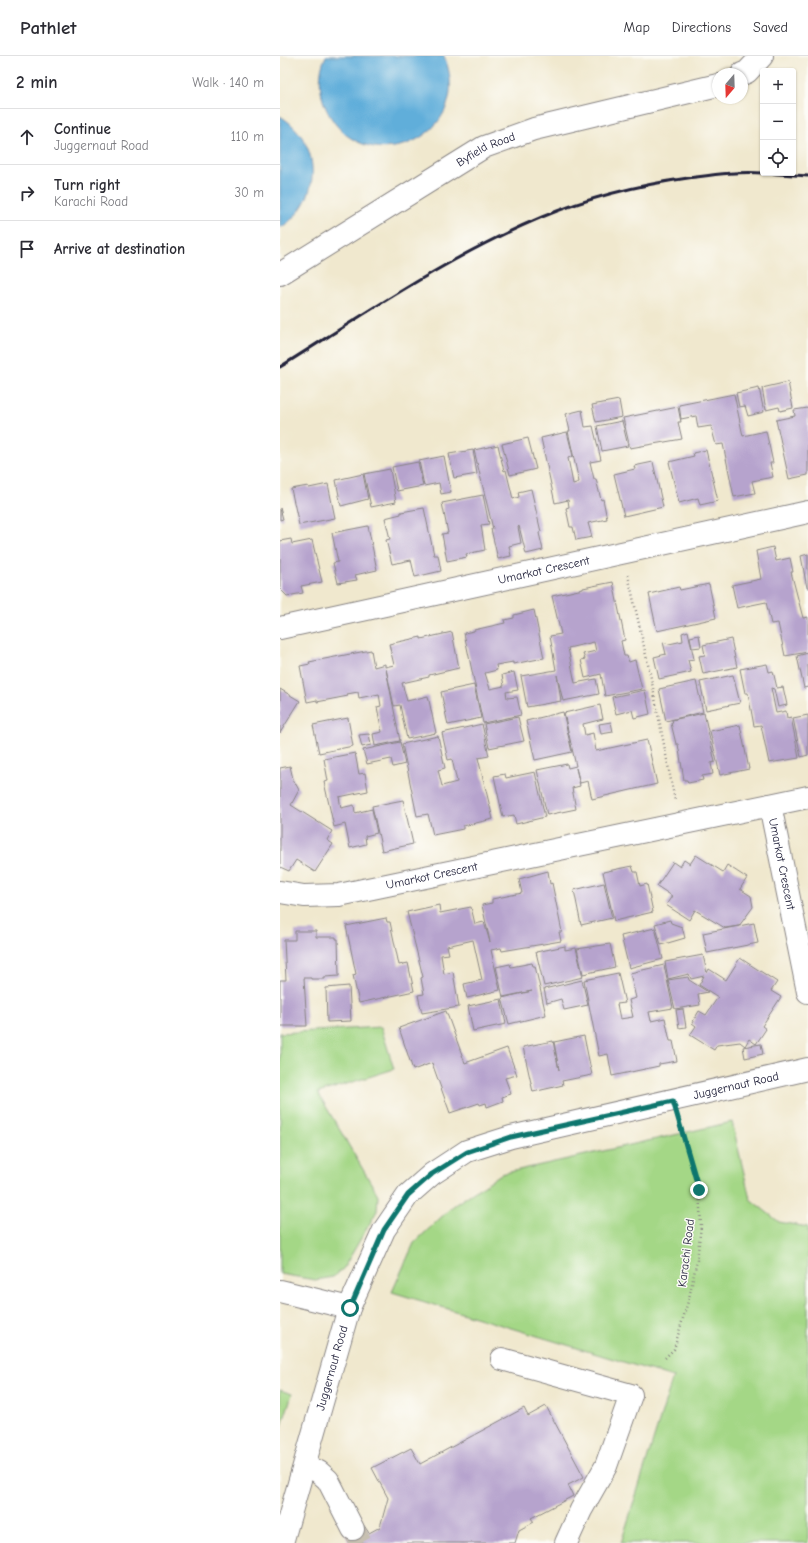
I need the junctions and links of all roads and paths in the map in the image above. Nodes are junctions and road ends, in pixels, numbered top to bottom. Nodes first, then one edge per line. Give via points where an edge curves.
1 (762, 56) edge
2 (748, 70) edge
3 (712, 86) edge
4 (280, 274) edge
5 (808, 512) edge
6 (623, 553) junction
7 (280, 628) edge
8 (808, 797) edge
9 (770, 805) junction
10 (680, 824) junction
11 (280, 892) edge
12 (808, 992) edge
13 (808, 1069) edge
14 (673, 1101) junction
15 (280, 1291) edge
16 (350, 1308) junction
17 (665, 1358) dead end
18 (502, 1359) dead end
19 (305, 1465) junction
20 (353, 1529) tunnel mouth
21 (282, 1543) edge
22 (566, 1543) edge

1 - 2 street
3 - 4 street, Byfield Road via 534,129 484,147
5 - 6 street, Umarkot Crescent
6 - 7 street, Umarkot Crescent
6 - 10 path
8 - 9 street, Umarkot Crescent
9 - 10 street, Umarkot Crescent
9 - 12 street, Umarkot Crescent
10 - 11 street, Umarkot Crescent via 339,894 304,896
13 - 14 street, Juggernaut Road
14 - 16 street, Juggernaut Road via 511,1137 467,1152 432,1174 408,1195 384,1230
14 - 17 path, Karachi Road via 699,1190 701,1226 690,1298 674,1349
15 - 16 street
16 - 19 street, Juggernaut Road
18 - 22 street via 631,1395 606,1466
19 - 20 street via 328,1480
19 - 21 street, Juggernaut Road

